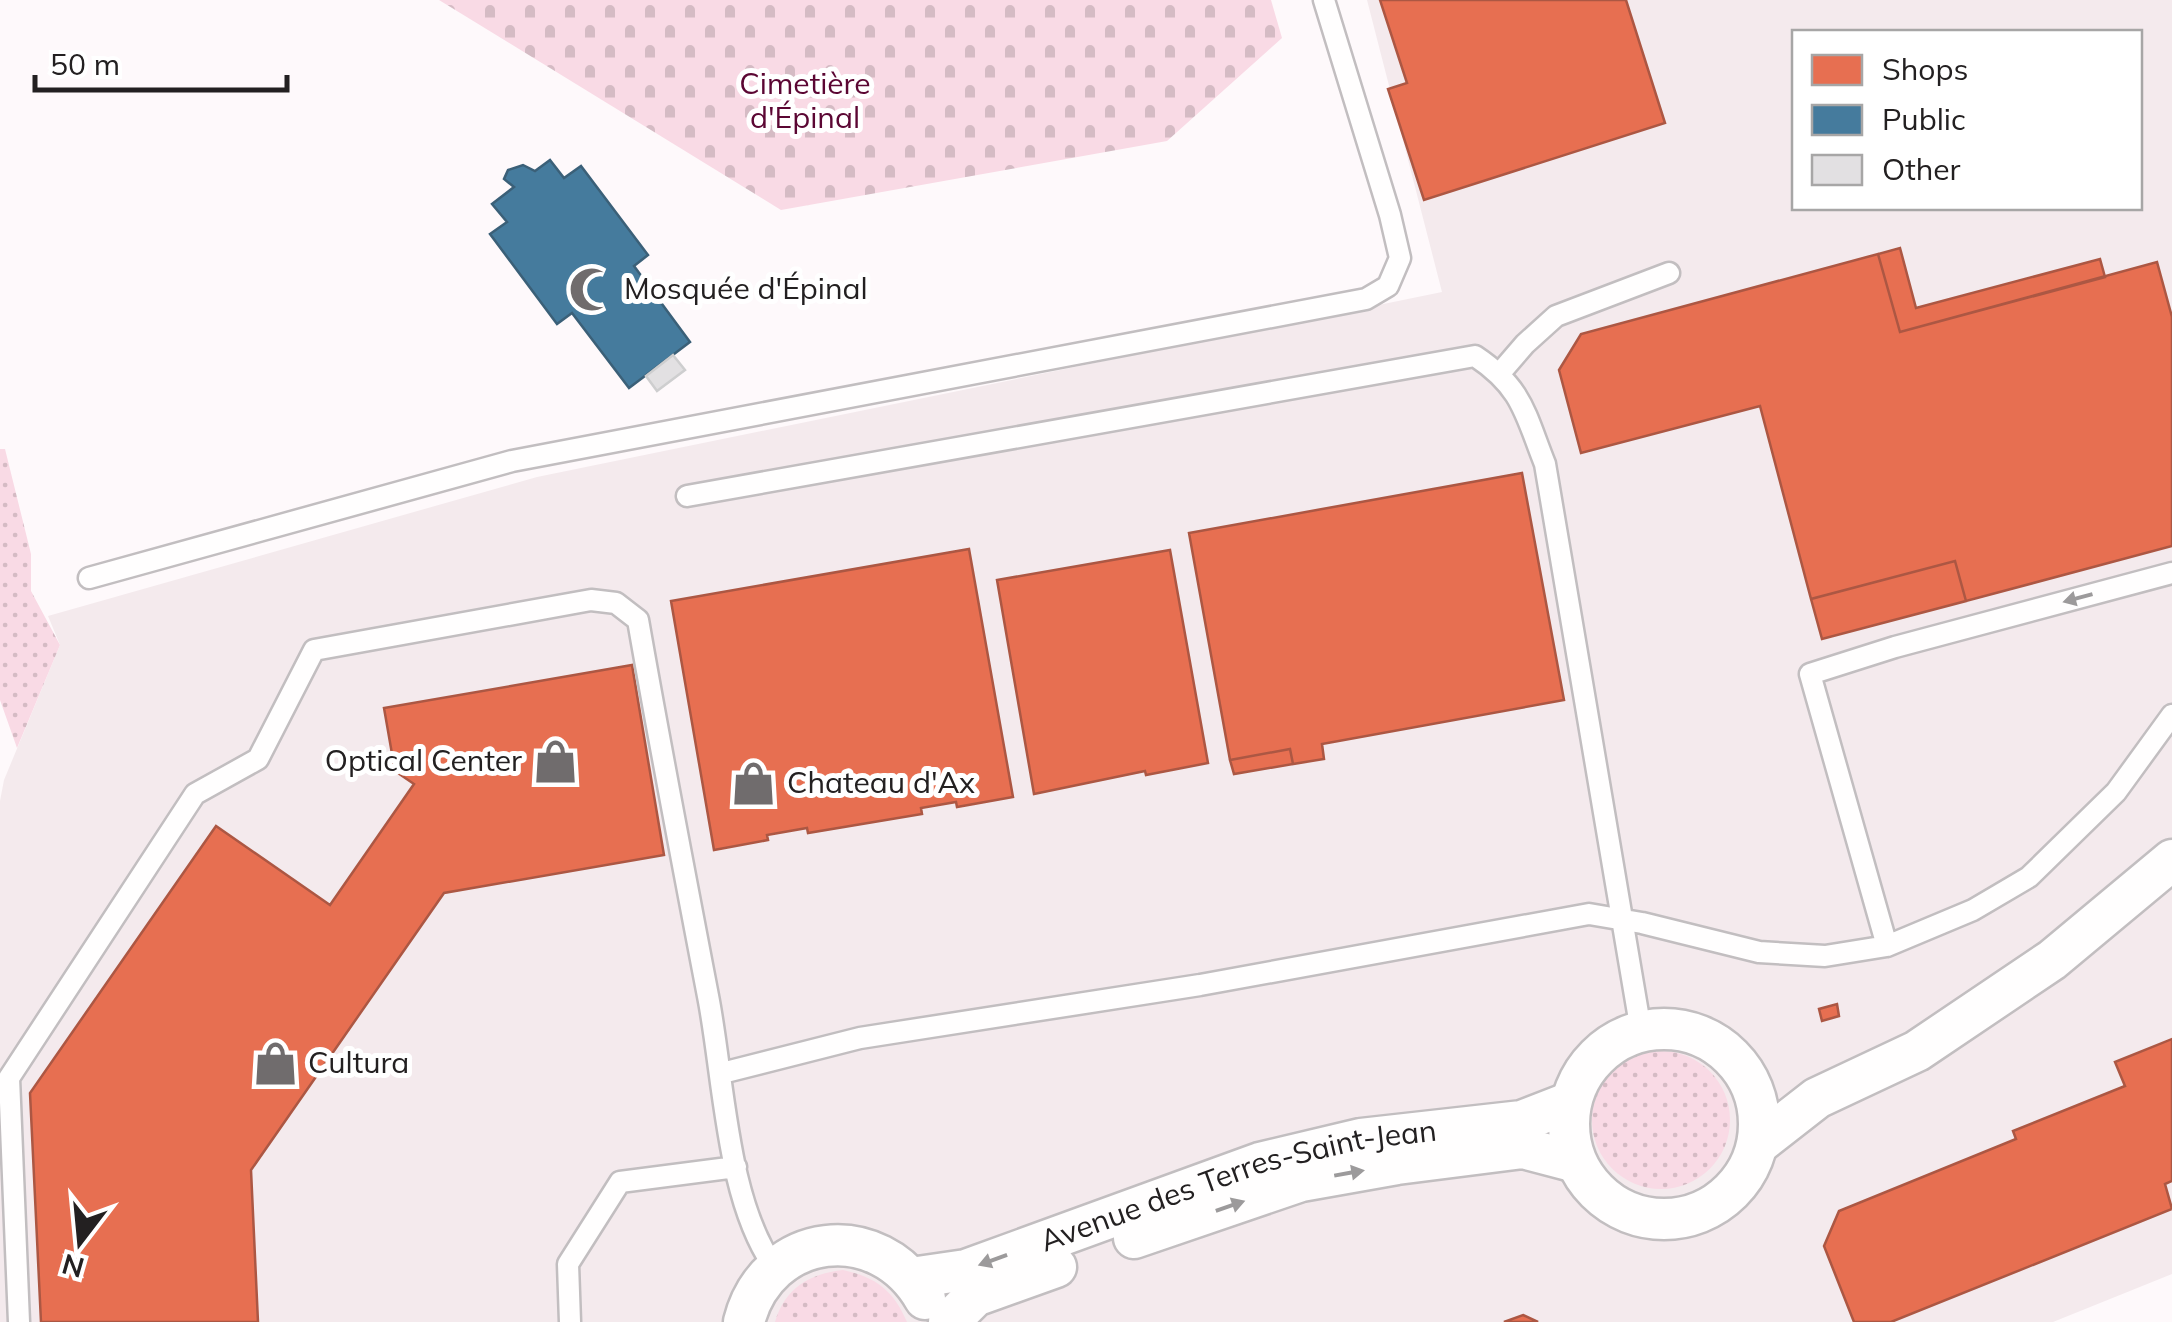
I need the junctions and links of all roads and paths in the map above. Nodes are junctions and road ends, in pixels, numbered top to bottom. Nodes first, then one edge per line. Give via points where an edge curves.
1 (1324, 0) edge
2 (1668, 274) dead end
3 (1500, 373) junction
4 (688, 496) dead end
5 (2172, 573) edge
6 (89, 578) dead end
7 (2172, 715) edge
8 (2171, 863) edge
9 (1620, 920) junction
10 (1887, 946) junction
11 (1641, 1031) junction
12 (722, 1073) junction
13 (1752, 1088) junction
14 (1817, 1098) junction
15 (1571, 1102) junction
16 (1758, 1144) junction
17 (1576, 1162) junction
18 (736, 1167) junction
19 (775, 1268) junction
20 (912, 1278) junction
21 (19, 1322) edge
22 (570, 1322) edge
23 (744, 1322) edge
24 (932, 1322) edge
25 (949, 1322) edge

1 - 6 lane via 1400,258 1388,286 1366,299 512,461
2 - 3 lane via 1556,316
3 - 4 lane via 1475,356
3 - 9 lane via 1518,393 1545,464
5 -> 10 lane via 1810,674
7 - 10 lane via 2116,792 2028,877 1973,910
8 - 14 street via 2052,960 1917,1051
9 - 10 lane via 1759,952 1825,956
9 - 11 lane
9 - 12 lane via 1589,914 860,1038
11 - 13 street via 1668,1028 1707,1040 1739,1064
11 - 15 street via 1596,1057
12 - 18 lane
12 - 21 lane via 638,620 616,603 591,600 314,650 258,759 196,794 9,1078
13 - 14 street
13 - 16 street
14 - 16 street
15 - 17 street
15 -> 20 street, Avenue des Terres-Saint-Jean via 1522,1121 1361,1139 1260,1162 966,1270
16 - 17 street via 1741,1181 1723,1200 1676,1219 1620,1209 1594,1189
25 -> 17 street, Avenue des Terres-Saint-Jean via 975,1296 1301,1181 1523,1148
18 - 19 lane via 746,1210
18 - 22 lane via 620,1182 568,1264
19 - 20 street via 801,1252 860,1247
19 - 23 street via 755,1290
20 - 24 street

